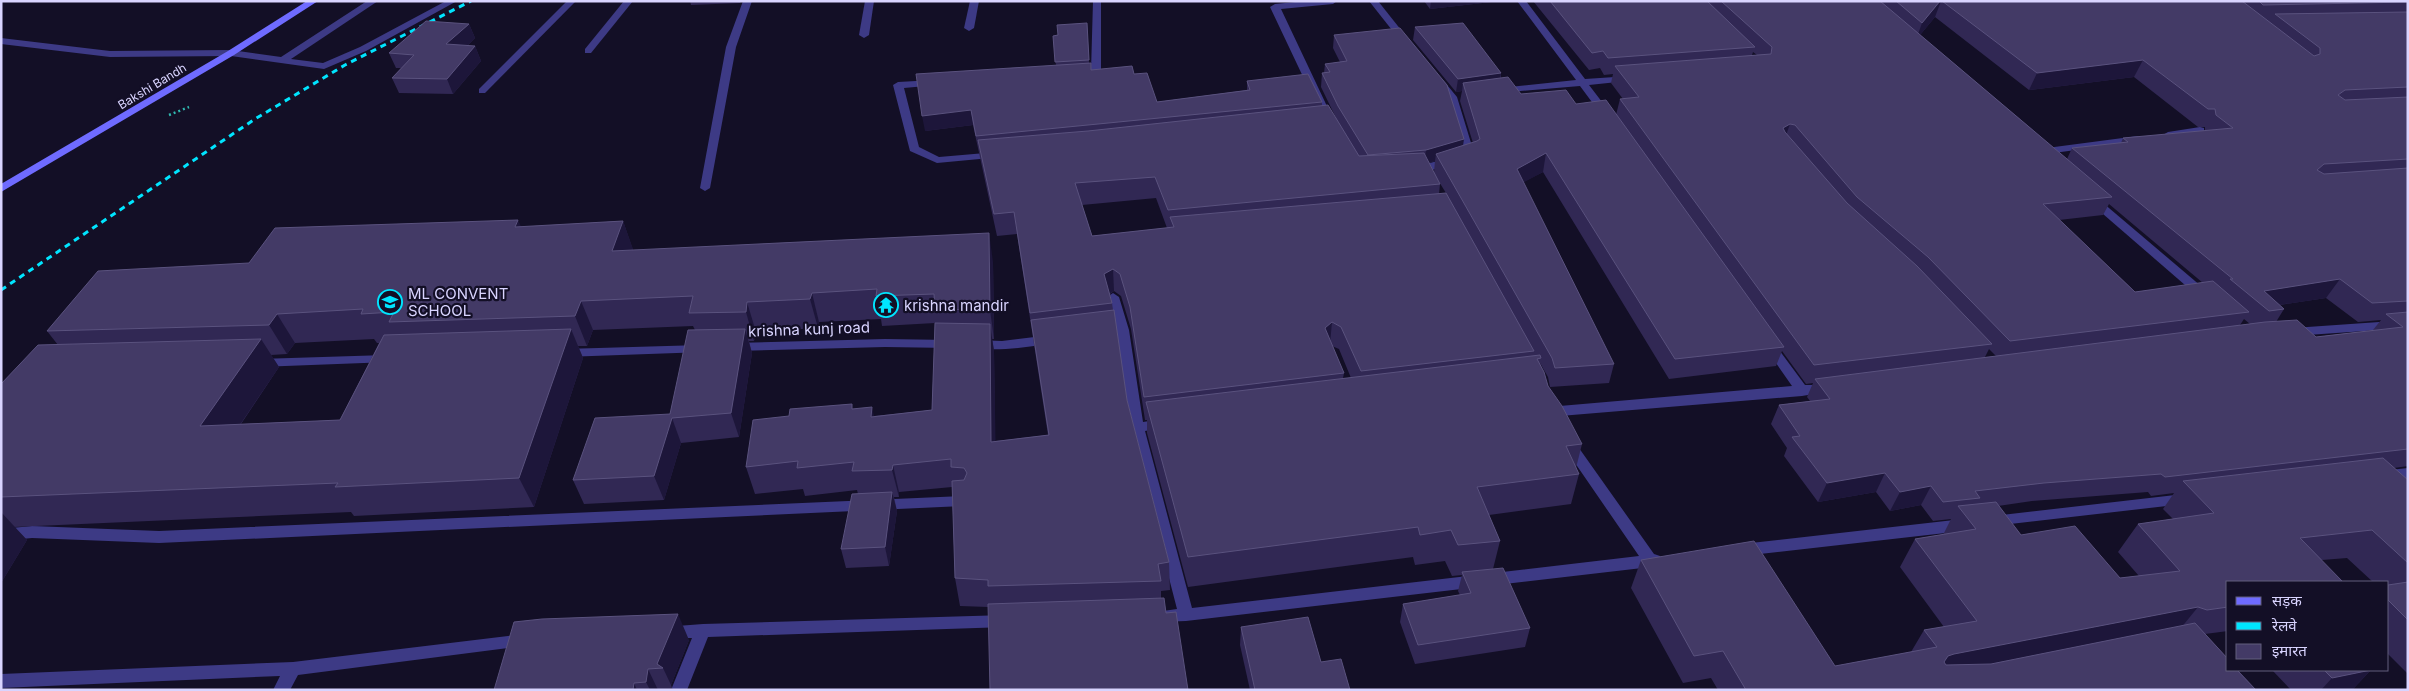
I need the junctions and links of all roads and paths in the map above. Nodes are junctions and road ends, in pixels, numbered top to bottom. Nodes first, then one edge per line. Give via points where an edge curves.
1 (314, 1) edge
2 (374, 1) edge
3 (453, 1) edge
4 (572, 1) edge
5 (629, 1) edge
6 (748, 1) edge
7 (870, 1) edge
8 (975, 1) edge
9 (1097, 1) edge
10 (1328, 1) edge
11 (1333, 1) edge
12 (1373, 1) edge
13 (1521, 1) edge
14 (969, 28) dead end
15 (864, 35) dead end
16 (1, 41) edge
17 (588, 51) dead end
18 (231, 53) junction
19 (1416, 53) edge
20 (281, 61) junction
21 (1076, 75) edge
22 (1434, 75) edge
23 (1643, 76) edge
24 (1583, 81) junction
25 (948, 82) edge
26 (482, 91) dead end
27 (1492, 92) edge
28 (1612, 122) edge
29 (1328, 124) edge
30 (2200, 130) edge
31 (1005, 154) edge
32 (2051, 165) edge
33 (1407, 171) edge
34 (705, 188) dead end
35 (1, 189) edge
36 (2081, 190) edge
37 (1113, 297) dead end
38 (2215, 304) edge
39 (2402, 324) edge
40 (1123, 330) junction
41 (2281, 333) edge
42 (2408, 333) edge
43 (1086, 334) edge
44 (1762, 334) edge
45 (1067, 337) edge
46 (549, 353) edge
47 (401, 358) edge
48 (243, 363) edge
49 (1841, 386) edge
50 (1802, 391) junction
51 (1544, 395) edge
52 (1547, 412) junction
53 (1176, 422) edge
54 (1137, 427) junction
55 (2408, 473) edge
56 (2368, 477) edge
57 (2202, 497) edge
58 (963, 501) edge
59 (1, 535) edge
60 (1730, 552) edge
61 (1671, 558) edge
62 (1652, 561) junction
63 (1186, 615) junction
64 (1147, 616) edge
65 (1019, 620) edge
66 (704, 630) junction
67 (654, 632) edge
68 (537, 639) edge
69 (293, 669) junction
70 (1, 681) edge
71 (281, 690) edge
72 (679, 690) edge

1 - 18 main road, Bakshi Bandh
2 - 20 street
3 - 20 street via 324,66
4 - 26 street
5 - 17 street
6 - 34 street via 731,47
7 - 15 street
8 - 14 street
9 - 21 street via 1096,74
10 - 11 street
10 - 29 street via 1276,7
12 - 19 street
13 - 24 street
16 - 18 street via 110,54
18 - 20 street
18 - 35 main road, Bakshi Bandh
22 - 33 street via 1457,96 1470,156 1427,173
23 - 24 street
24 - 27 street
24 - 28 street
25 - 31 street via 898,85 914,149 937,160
30 - 32 street via 2033,149
36 - 38 street
37 - 40 street
39 - 41 street
39 - 42 street
40 - 43 street
40 - 54 street
44 - 50 street
45 - 46 street, krishna kunj road via 1002,345 885,343
47 - 48 street
49 - 50 street
50 - 52 street
51 - 52 street
52 - 62 street
53 - 54 street
54 - 63 street
55 - 56 street
57 - 60 street
58 - 59 street via 159,538 32,532
61 - 62 street
62 - 63 street
63 - 64 street
65 - 66 street
66 - 67 street
66 - 72 street
68 - 69 street
69 - 70 street
69 - 71 street

